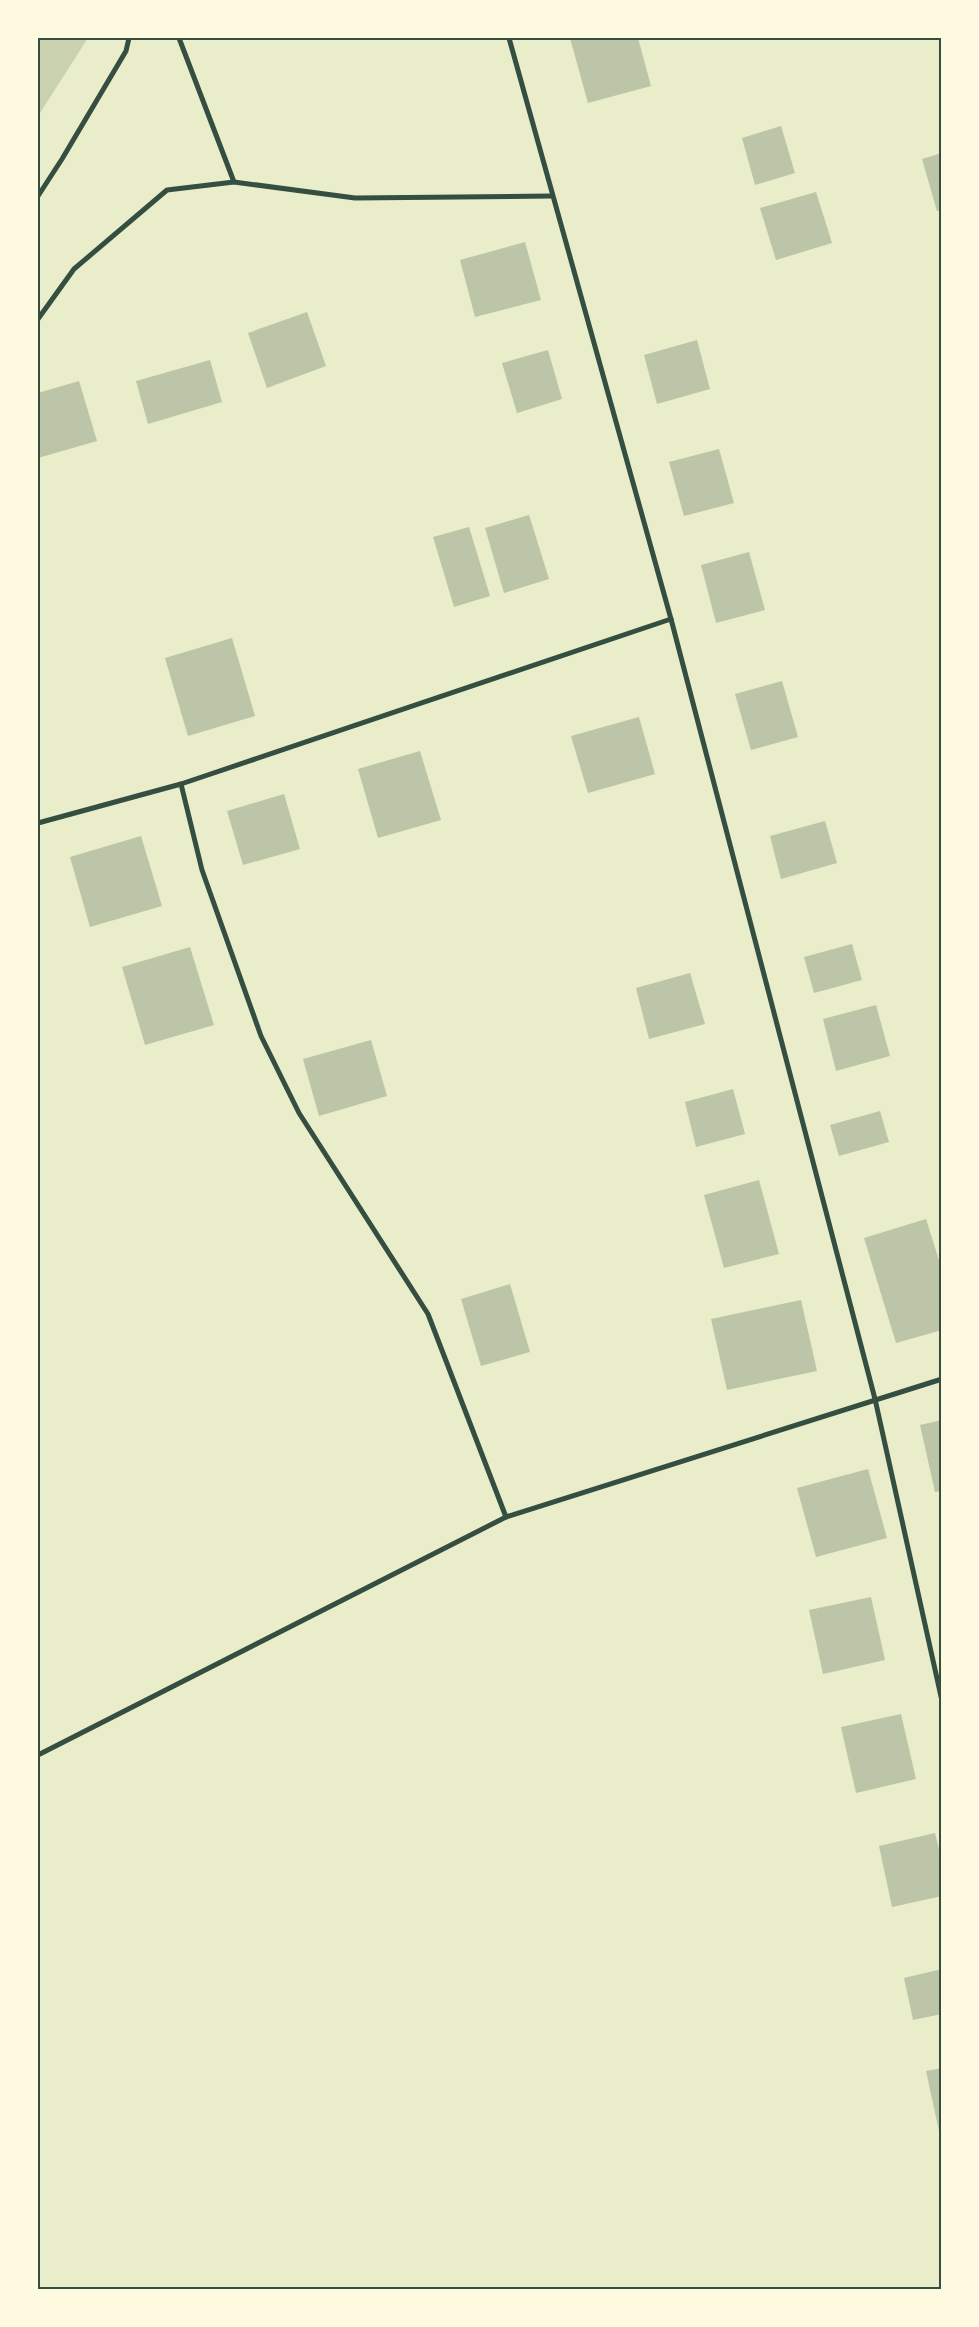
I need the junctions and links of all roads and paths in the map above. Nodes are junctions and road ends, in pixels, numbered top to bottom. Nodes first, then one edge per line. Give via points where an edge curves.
1 (130, 38) edge
2 (180, 38) edge
3 (509, 38) edge
4 (234, 182) junction
5 (38, 196) edge
6 (552, 196) junction
7 (38, 319) edge
8 (671, 619) junction
9 (181, 784) junction
10 (38, 823) edge
11 (942, 1379) edge
12 (875, 1399) junction
13 (506, 1517) junction
14 (942, 1701) edge
15 (38, 1754) edge

1 - 5 street via 126,51
2 - 4 street
3 - 6 street
4 - 6 street via 355,198
4 - 7 street via 167,190 74,269
6 - 8 street
8 - 9 street
8 - 12 street
9 - 10 street
9 - 13 street via 202,870 261,1036 299,1113 428,1314
11 - 12 street
12 - 13 street
12 - 14 street
13 - 15 street

